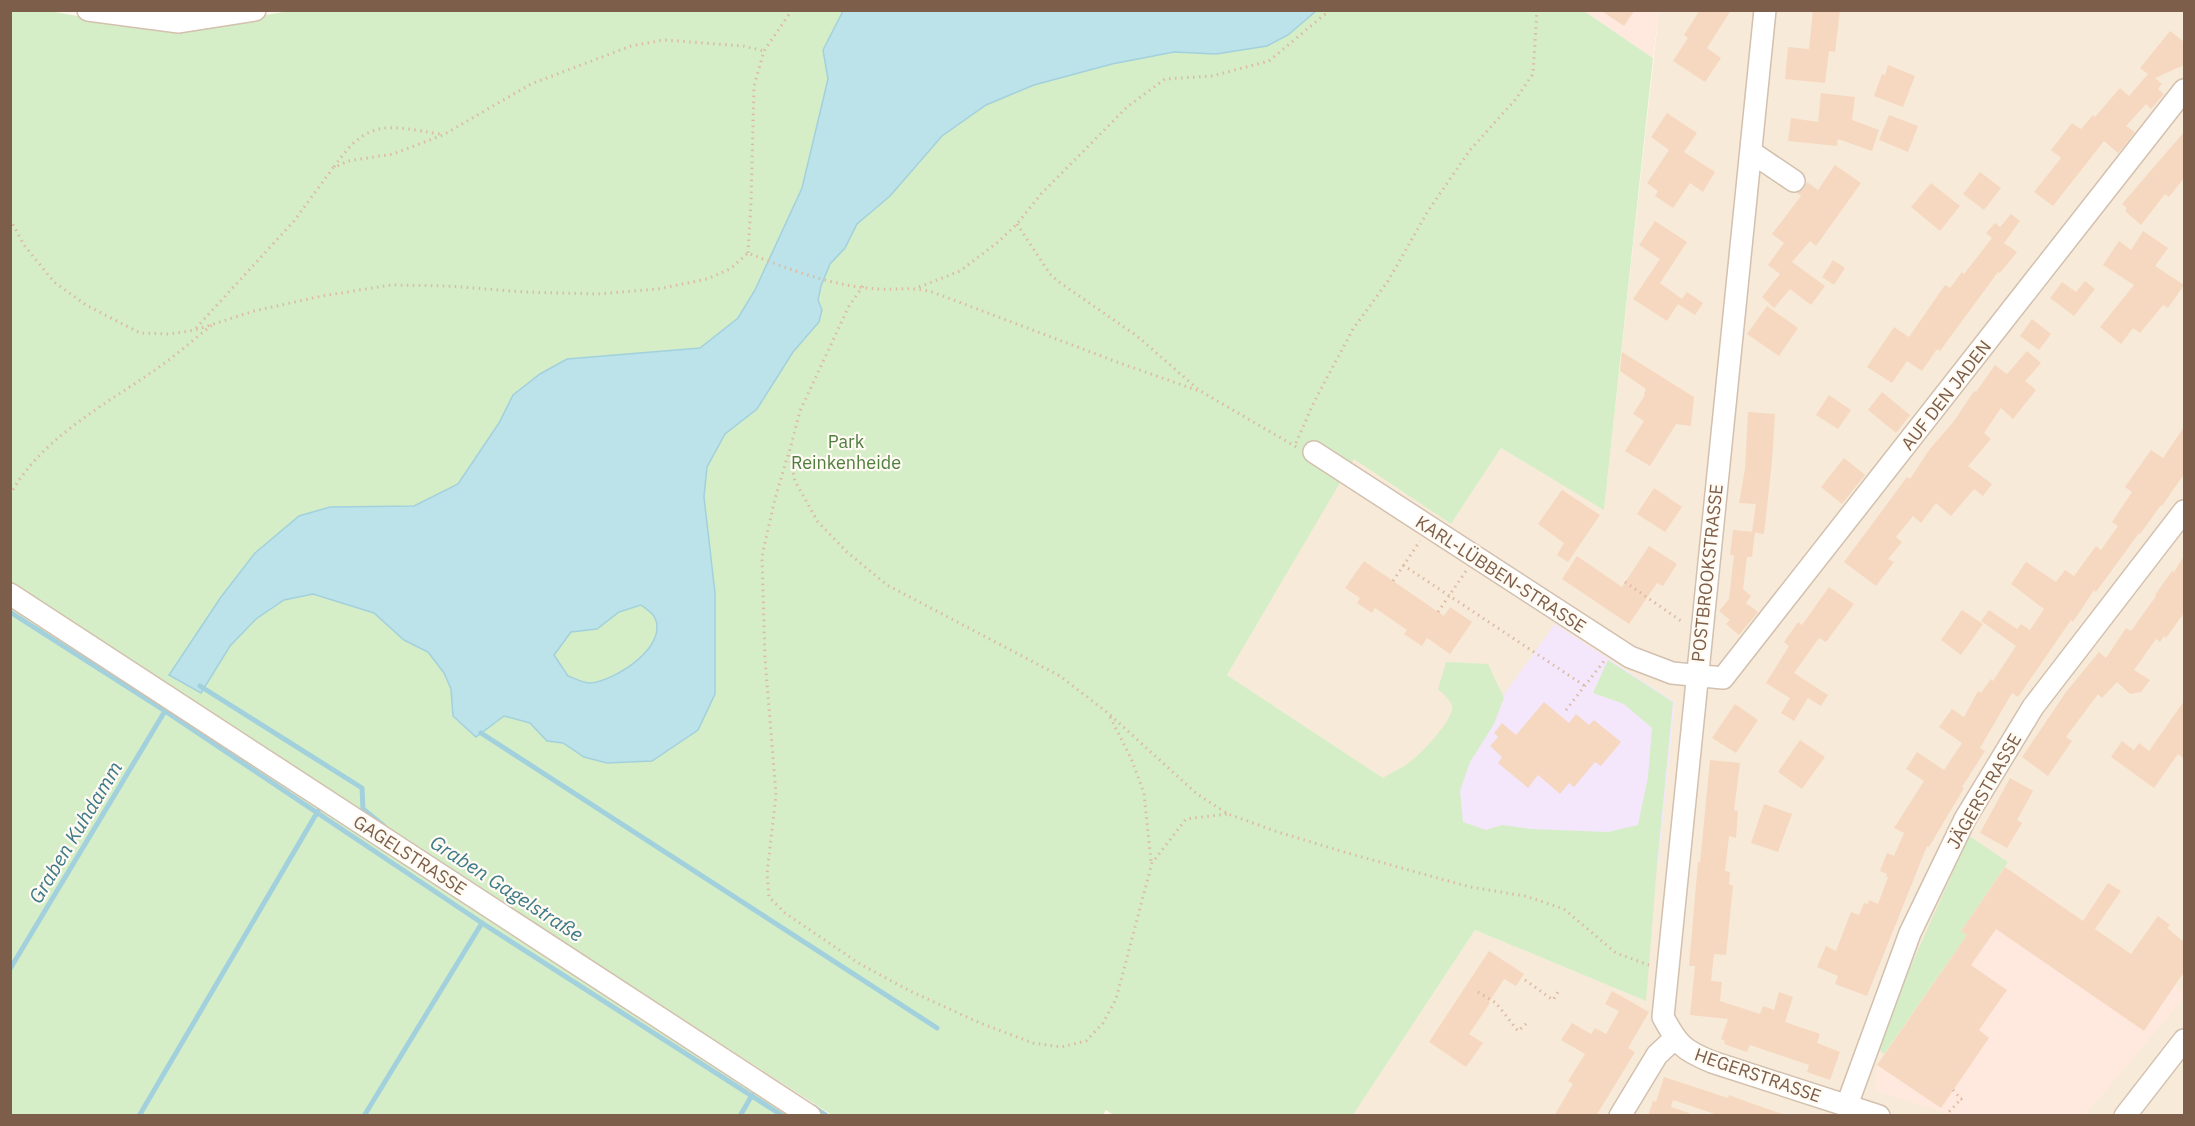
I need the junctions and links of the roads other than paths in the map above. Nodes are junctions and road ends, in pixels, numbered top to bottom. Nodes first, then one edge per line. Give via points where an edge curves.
1 (88, 10) edge
2 (255, 10) edge
3 (1765, 10) edge
4 (2184, 90) edge
5 (1750, 152) junction
6 (1794, 181) dead end
7 (1304, 450) road end
8 (2184, 511) edge
9 (10, 594) edge
10 (1697, 676) junction
11 (1674, 1039) junction
12 (2184, 1040) edge
13 (1847, 1105) junction
14 (810, 1116) edge
15 (1620, 1116) edge
16 (1879, 1116) edge
17 (2125, 1116) edge

1 - 2 street via 179,22
3 - 5 street, POSTBROOKSTRASSE
4 - 10 street, AUF DEN JADEN via 1723,678
5 - 6 street
5 - 10 street, POSTBROOKSTRASSE
7 - 10 street, KARL-LÜBBEN-STRASSE via 1630,657 1672,673
8 - 13 street, JÄGERSTRASSE via 2033,706 1965,819 1910,933
9 - 14 street, GAGELSTRASSE
10 - 11 street, POSTBROOKSTRASSE via 1663,1017
11 - 13 street, HEGERSTRASSE via 1689,1052 1712,1062
11 - 15 street via 1657,1055
12 - 17 street
13 - 16 street, HEGERSTRASSE

